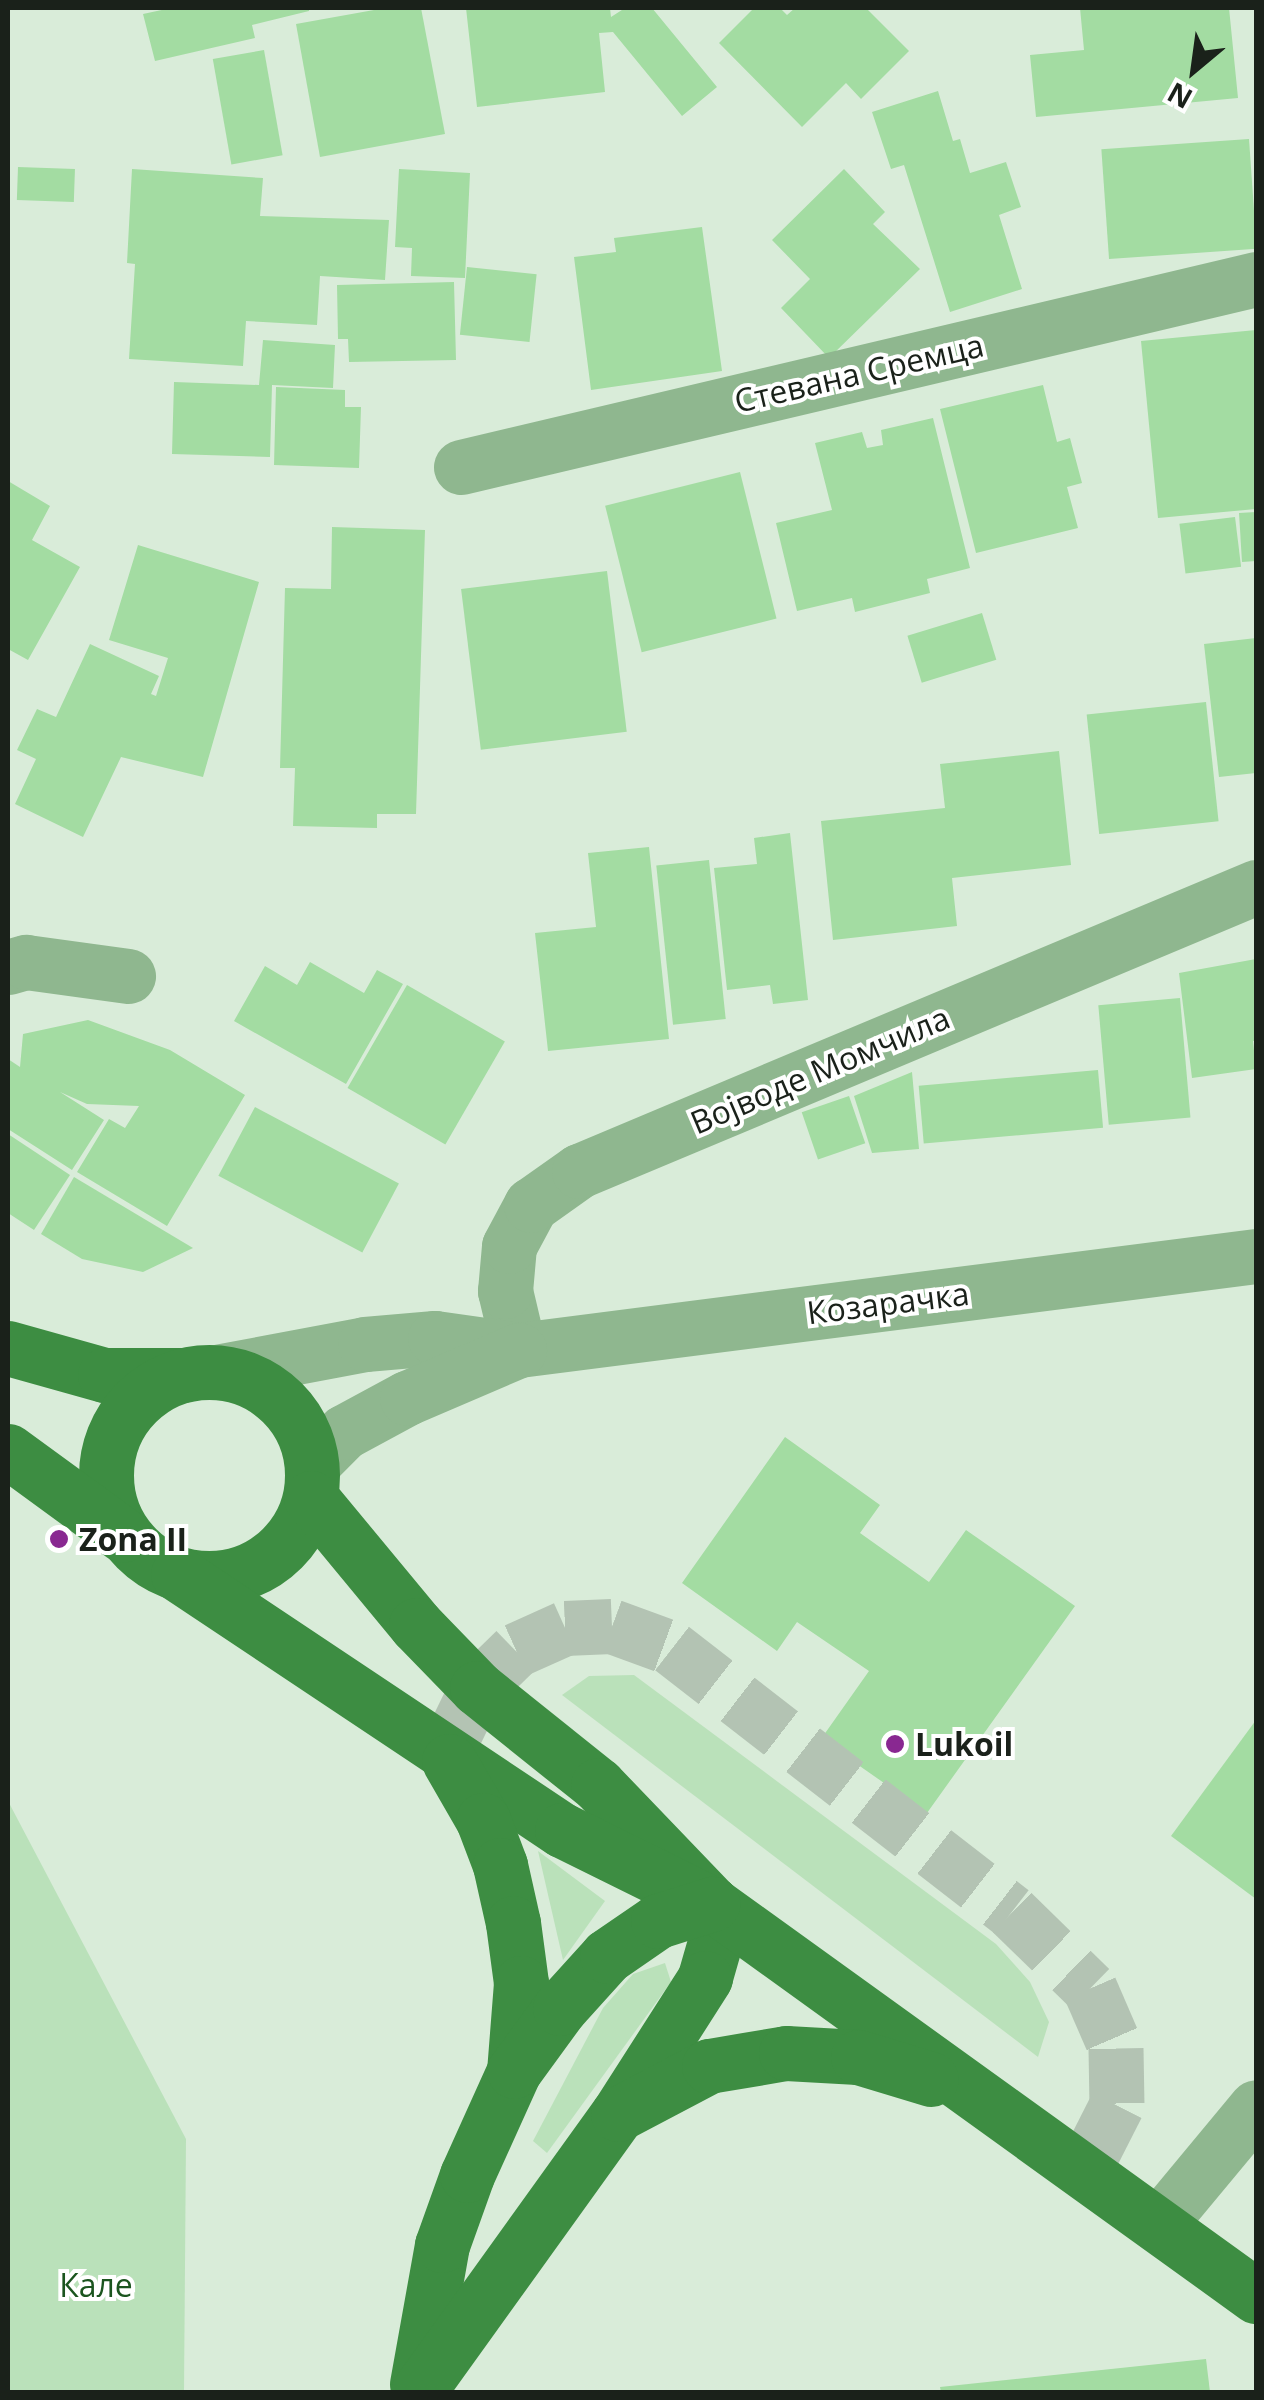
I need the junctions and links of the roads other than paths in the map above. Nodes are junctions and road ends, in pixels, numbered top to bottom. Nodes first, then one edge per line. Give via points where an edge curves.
1 (1256, 278) edge
2 (461, 468) dead end
3 (1256, 887) edge
4 (8, 967) edge
5 (128, 976) dead end
6 (1256, 1256) edge
7 (8, 1348) edge
8 (519, 1350) junction
9 (200, 1374) junction
10 (8, 1451) edge
11 (312, 1480) junction
12 (124, 1535) junction
13 (178, 1574) junction
14 (445, 1754) junction
15 (712, 1904) junction
16 (514, 2071) junction
17 (972, 2090) junction
18 (1256, 2107) edge
19 (618, 2114) junction
20 (1158, 2225) junction
21 (1256, 2296) edge
22 (417, 2392) edge

1 - 2 street, Стевана Сремца
3 - 8 street, Војводе Момчила via 578,1171 531,1204 509,1246 505,1291
4 - 5 street via 26,962
6 - 8 street, Козарачка
7 - 9 main road via 106,1375
8 - 9 street, Козарачка via 435,1338
8 - 11 street, Козарачка via 344,1432
9 - 11 main road via 251,1380 281,1400 302,1428
9 - 12 main road via 154,1386 112,1438 109,1504
10 - 12 main road
11 - 13 main road via 298,1532 275,1556 246,1572 212,1579
11 - 15 main road via 403,1611 464,1676 598,1785
12 - 13 main road
13 - 14 main road
14 - 15 main road via 562,1830
14 - 16 main road via 483,1820 513,1924 521,1983
15 - 16 main road via 658,1921 607,1956
15 - 17 main road
15 - 19 main road via 715,1942 705,1978
16 - 22 main road via 442,2244
17 - 19 main road via 858,2057 786,2053 709,2066
17 - 20 main road
18 - 20 street
19 - 22 main road
20 - 21 main road

